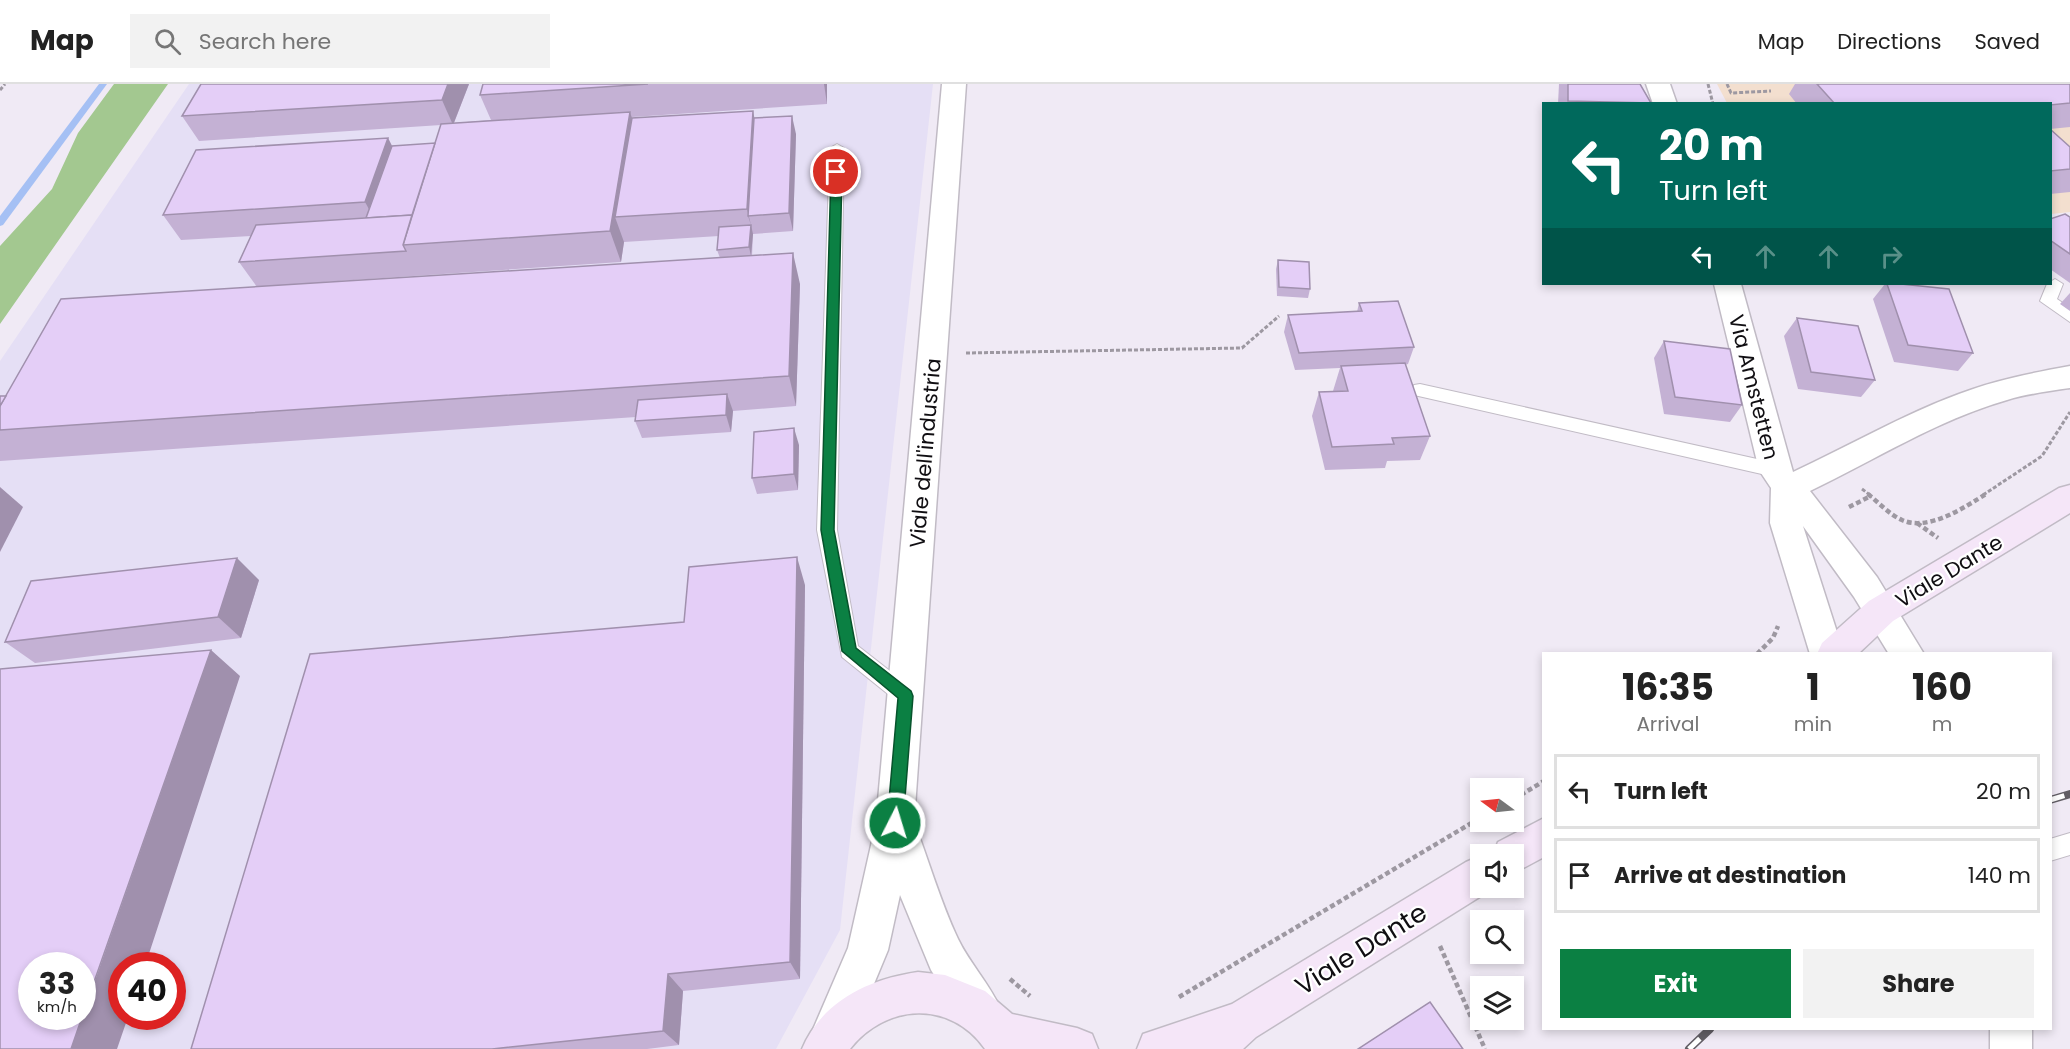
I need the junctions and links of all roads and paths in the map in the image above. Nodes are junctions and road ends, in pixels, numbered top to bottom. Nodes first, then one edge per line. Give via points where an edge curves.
1 (6, 84) edge
2 (954, 84) edge
3 (1658, 84) edge
4 (1708, 84) edge
5 (1727, 84) edge
6 (0, 90) edge
7 (1771, 91) dead end
8 (1664, 102) edge
9 (1712, 102) edge
10 (837, 148) dead end
11 (2055, 284) dead end
12 (1727, 285) edge
13 (1279, 316) dead end
14 (2070, 316) edge
15 (933, 355) junction
16 (2070, 377) edge
17 (1420, 390) dead end
18 (2070, 412) edge
19 (1781, 479) junction
20 (1871, 496) dead end
21 (2070, 497) edge
22 (1916, 523) junction
23 (1942, 541) dead end
24 (1881, 611) junction
25 (1826, 652) edge
26 (1836, 652) edge
27 (1906, 652) edge
28 (906, 696) junction
29 (1542, 782) edge
30 (1524, 793) edge
31 (895, 823) junction
32 (1470, 824) edge
33 (1542, 837) edge
34 (2070, 844) edge
35 (1524, 848) edge
36 (2052, 849) edge
37 (1470, 881) edge
38 (1424, 910) junction
39 (1001, 970) dead end
40 (1039, 1001) dead end
41 (1169, 1004) dead end
42 (2011, 1030) edge
43 (997, 1031) edge
44 (1226, 1036) edge
45 (828, 1042) edge
46 (1077, 1049) edge
47 (1158, 1049) edge
48 (1485, 1049) edge
49 (2011, 1049) edge

1 - 6 path
2 - 15 street, Viale dell'industria
3 - 8 street
4 - 9 path
5 - 7 path via 1731,93
10 - 28 lane via 827,530 849,651
11 - 14 lane via 2048,301
12 - 19 street, Via Amstetten
13 - 15 path via 1242,348
15 - 28 street, Viale dell'industria
16 - 19 street via 1998,392 1899,432 1836,467
17 - 19 lane
18 - 22 path via 2042,456 1961,510 1932,522
19 - 24 street via 1818,521
19 - 25 street, Via Amstetten via 1786,523
20 - 22 path via 1903,521
21 - 24 main road, Viale Dante
22 - 23 path
24 - 26 main road, Viale Dante
24 - 27 street
28 - 31 street, Viale dell'industria
29 - 30 path
31 - 43 street, Viale dell'industria via 945,956
31 - 45 street, Viale dell'industria via 868,950
32 - 41 path
33 - 35 main road
34 - 36 lane
37 - 38 main road, Viale Dante
38 - 44 main road, Viale Dante
38 - 48 path
39 - 40 path
42 - 49 street
43 - 45 main road via 951,996 919,991 888,997 858,1011
43 - 46 main road
44 - 47 main road, Viale Dante

